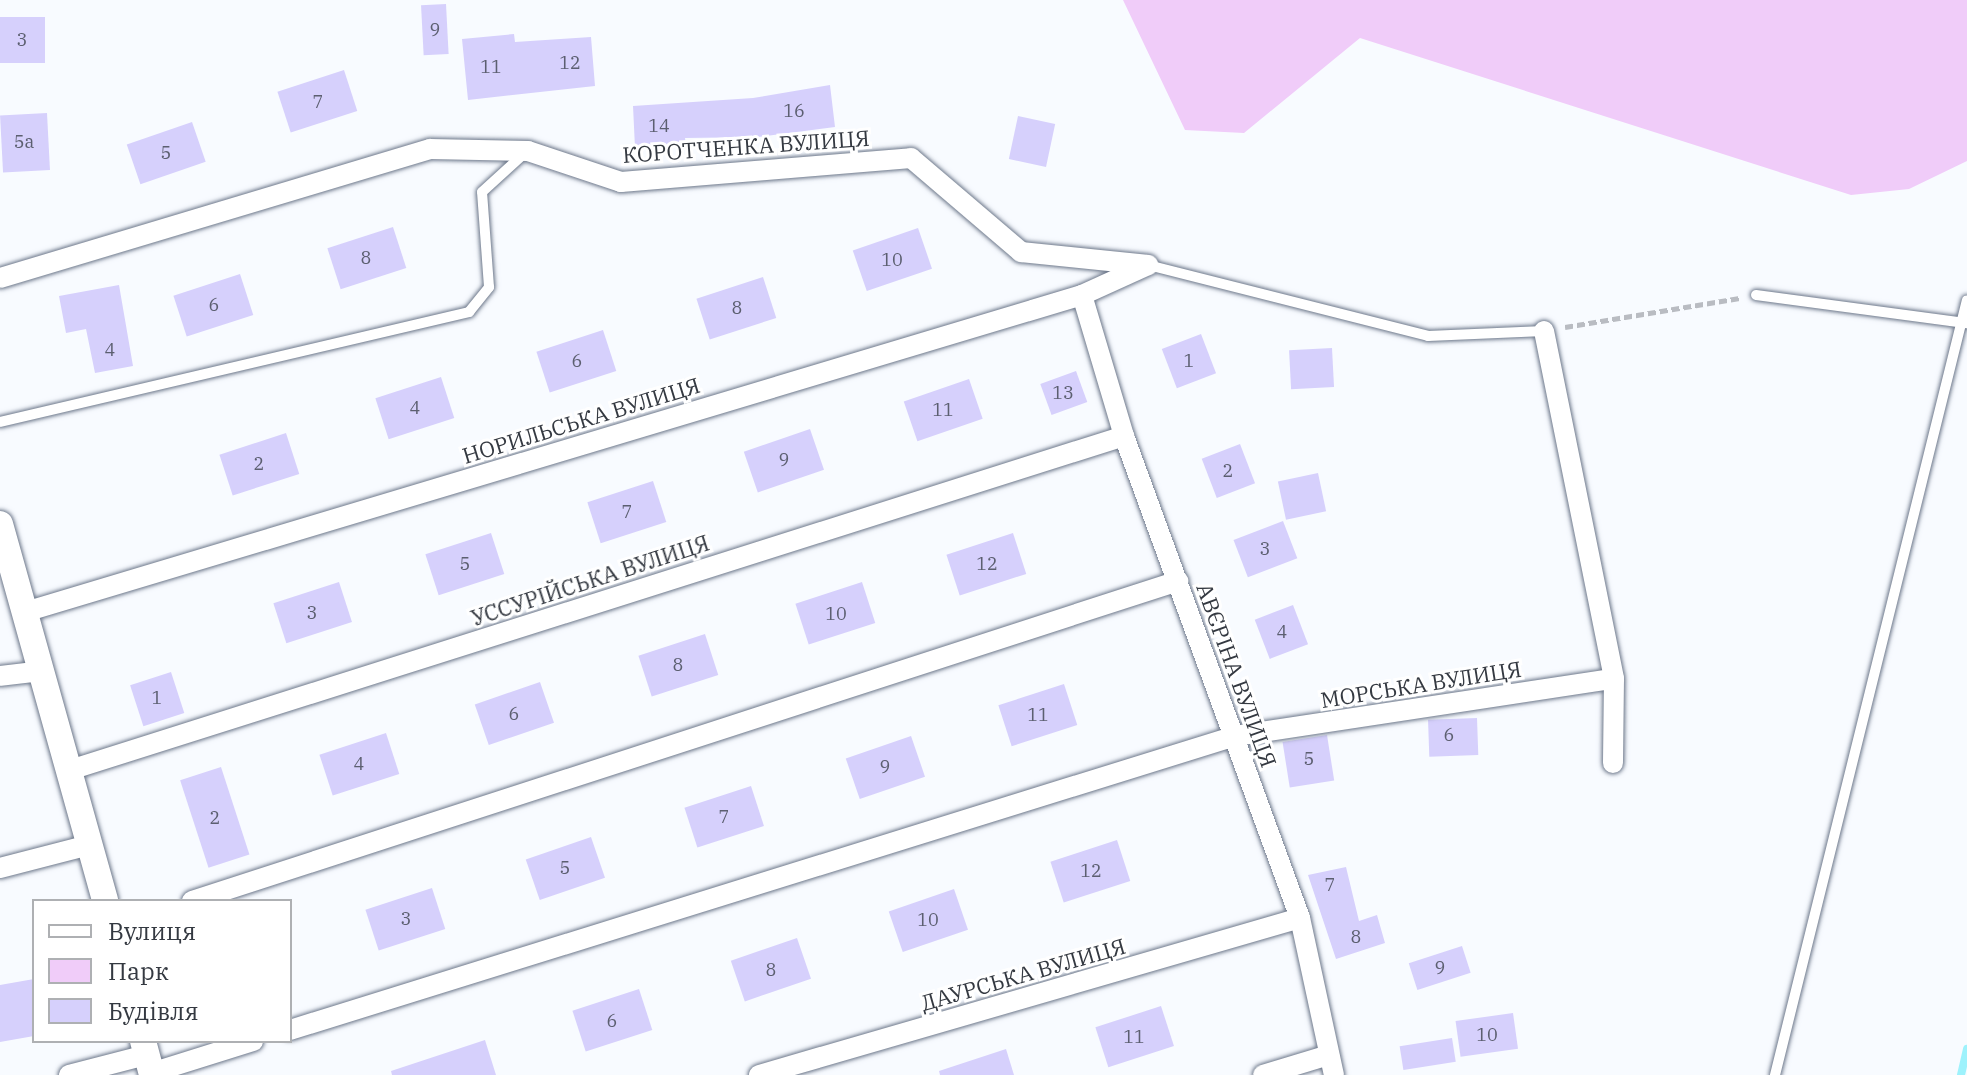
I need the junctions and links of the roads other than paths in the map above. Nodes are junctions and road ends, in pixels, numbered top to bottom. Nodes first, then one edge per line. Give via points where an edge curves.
1 (528, 151) junction
2 (1148, 265) junction
3 (0, 278) edge
4 (1082, 295) junction
5 (1756, 295) road end
6 (1967, 300) edge
7 (1963, 323) edge
8 (1544, 331) joint
9 (0, 422) edge
10 (1124, 436) junction
11 (0, 524) edge
12 (1178, 581) junction
13 (25, 612) junction
14 (42, 671) junction
15 (0, 676) edge
16 (1614, 679) junction
17 (1235, 736) junction
18 (1613, 763) dead end
19 (70, 770) junction
20 (89, 845) junction
21 (0, 868) edge
22 (104, 899) edge
23 (198, 899) edge
24 (1300, 918) junction
25 (292, 1029) edge
26 (242, 1043) edge
27 (148, 1061) edge
28 (1331, 1065) edge
29 (69, 1075) edge
30 (759, 1075) edge
31 (1263, 1075) edge
32 (1775, 1075) edge

1 - 2 street, КОРОТЧЕНКА ВУЛИЦЯ via 621,182 911,158 1021,252
1 - 3 street, КОРОТЧЕНКА ВУЛИЦЯ via 430,149
1 - 9 lane via 482,192 489,287 469,312
2 - 4 street, НОРИЛЬСЬКА ВУЛИЦЯ
2 - 8 lane via 1428,336
4 - 10 street, АВЄРІНА ВУЛИЦЯ
4 - 13 street, НОРИЛЬСЬКА ВУЛИЦЯ
5 - 7 lane
6 - 7 lane
7 - 32 lane
8 - 16 street
10 - 12 street, АВЄРІНА ВУЛИЦЯ
10 - 19 street, УССУРІЙСЬКА ВУЛИЦЯ
11 - 13 street
12 - 17 street, АВЄРІНА ВУЛИЦЯ
12 - 23 street
13 - 14 street
14 - 15 street
14 - 19 street
16 - 17 street, МОРСЬКА ВУЛИЦЯ
16 - 18 street
17 - 24 street, АВЄРІНА ВУЛИЦЯ
17 - 25 street
19 - 20 street
20 - 21 street
20 - 22 street
24 - 28 street, АВЄРІНА ВУЛИЦЯ
24 - 30 street, ДАУРСЬКА ВУЛИЦЯ
26 - 27 street
27 - 29 street
28 - 31 street

